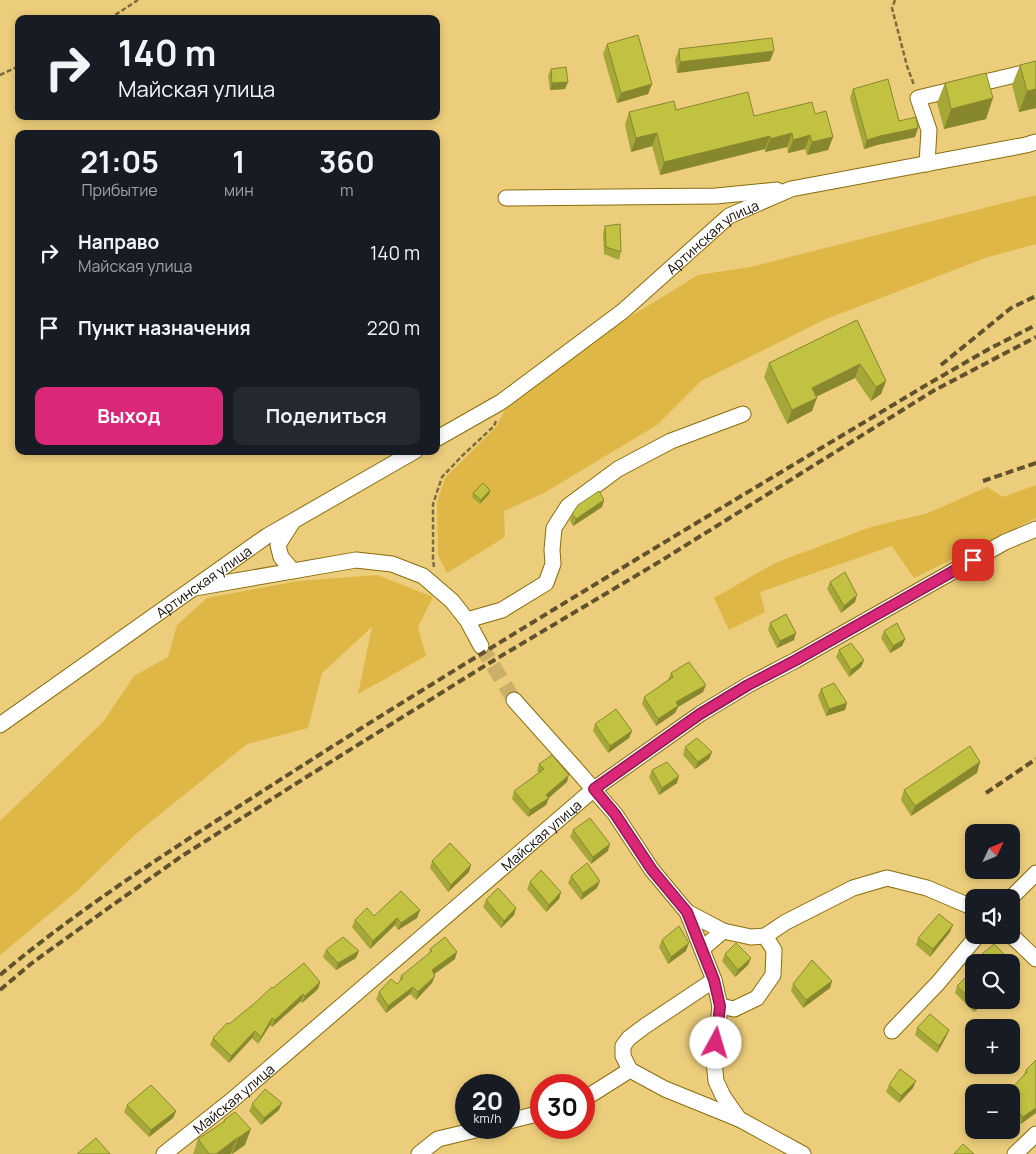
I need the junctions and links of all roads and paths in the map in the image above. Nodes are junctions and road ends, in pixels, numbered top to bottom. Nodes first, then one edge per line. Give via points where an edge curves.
1 (138, 0) edge
2 (895, 0) edge
3 (115, 15) edge
4 (15, 68) edge
5 (1036, 70) edge
6 (0, 75) edge
7 (918, 98) junction
8 (1036, 142) edge
9 (927, 164) junction
10 (791, 189) junction
11 (506, 198) dead end
12 (498, 404) junction
13 (743, 414) dead end
14 (440, 437) edge
15 (408, 455) edge
16 (293, 521) junction
17 (1036, 529) edge
18 (293, 571) junction
19 (437, 588) junction
20 (192, 589) junction
21 (467, 620) junction
22 (480, 646) tunnel mouth
23 (514, 700) tunnel mouth
24 (0, 725) edge
25 (594, 789) junction
26 (1036, 873) edge
27 (1020, 889) edge
28 (965, 904) edge
29 (687, 912) junction
30 (723, 930) junction
31 (765, 936) junction
32 (970, 944) edge
33 (1020, 944) edge
34 (702, 949) junction
35 (1036, 959) edge
36 (714, 980) junction
37 (720, 1006) junction
38 (892, 1031) dead end
39 (630, 1070) junction
40 (595, 1092) edge
41 (739, 1119) junction
42 (1036, 1134) edge
43 (455, 1135) edge
44 (164, 1154) edge
45 (419, 1154) edge
46 (803, 1154) edge
47 (1015, 1154) edge

1 - 3 path
2 - 7 path via 892,8
4 - 6 path
5 - 7 street
7 - 9 street via 929,130
8 - 9 street, Артинская улица
9 - 10 street, Артинская улица
10 - 11 street via 716,196
10 - 12 street, Артинская улица via 729,216 624,311
12 - 14 street, Артинская улица
12 - 19 path via 500,414 494,426 442,477 433,504 433,559
13 - 21 street via 671,441 618,470 568,506 554,528 553,564 546,583 502,610
15 - 16 street, Артинская улица
16 - 18 street via 278,545 281,557
16 - 20 street, Артинская улица
17 - 25 street, Майская улица via 1005,542 748,685 700,714
18 - 19 street via 356,560 392,564 423,576
18 - 20 street
19 - 21 street
20 - 24 street, Артинская улица
21 - 22 street
23 - 25 street
25 - 29 street via 615,814 652,870
25 - 44 street, Майская улица
26 - 27 street
28 - 31 street via 927,888 887,878 854,888
29 - 30 street
29 - 34 street
30 - 31 street via 751,937
30 - 34 street
31 - 37 street via 774,950 773,976 757,998 734,1009
32 - 38 street
33 - 35 street
34 - 36 street
36 - 37 street
36 - 39 street via 629,1038 623,1046 623,1056
37 - 41 street via 714,1061 716,1081
39 - 40 street
39 - 41 street via 665,1089
41 - 46 street
42 - 47 street
43 - 45 street via 438,1139

